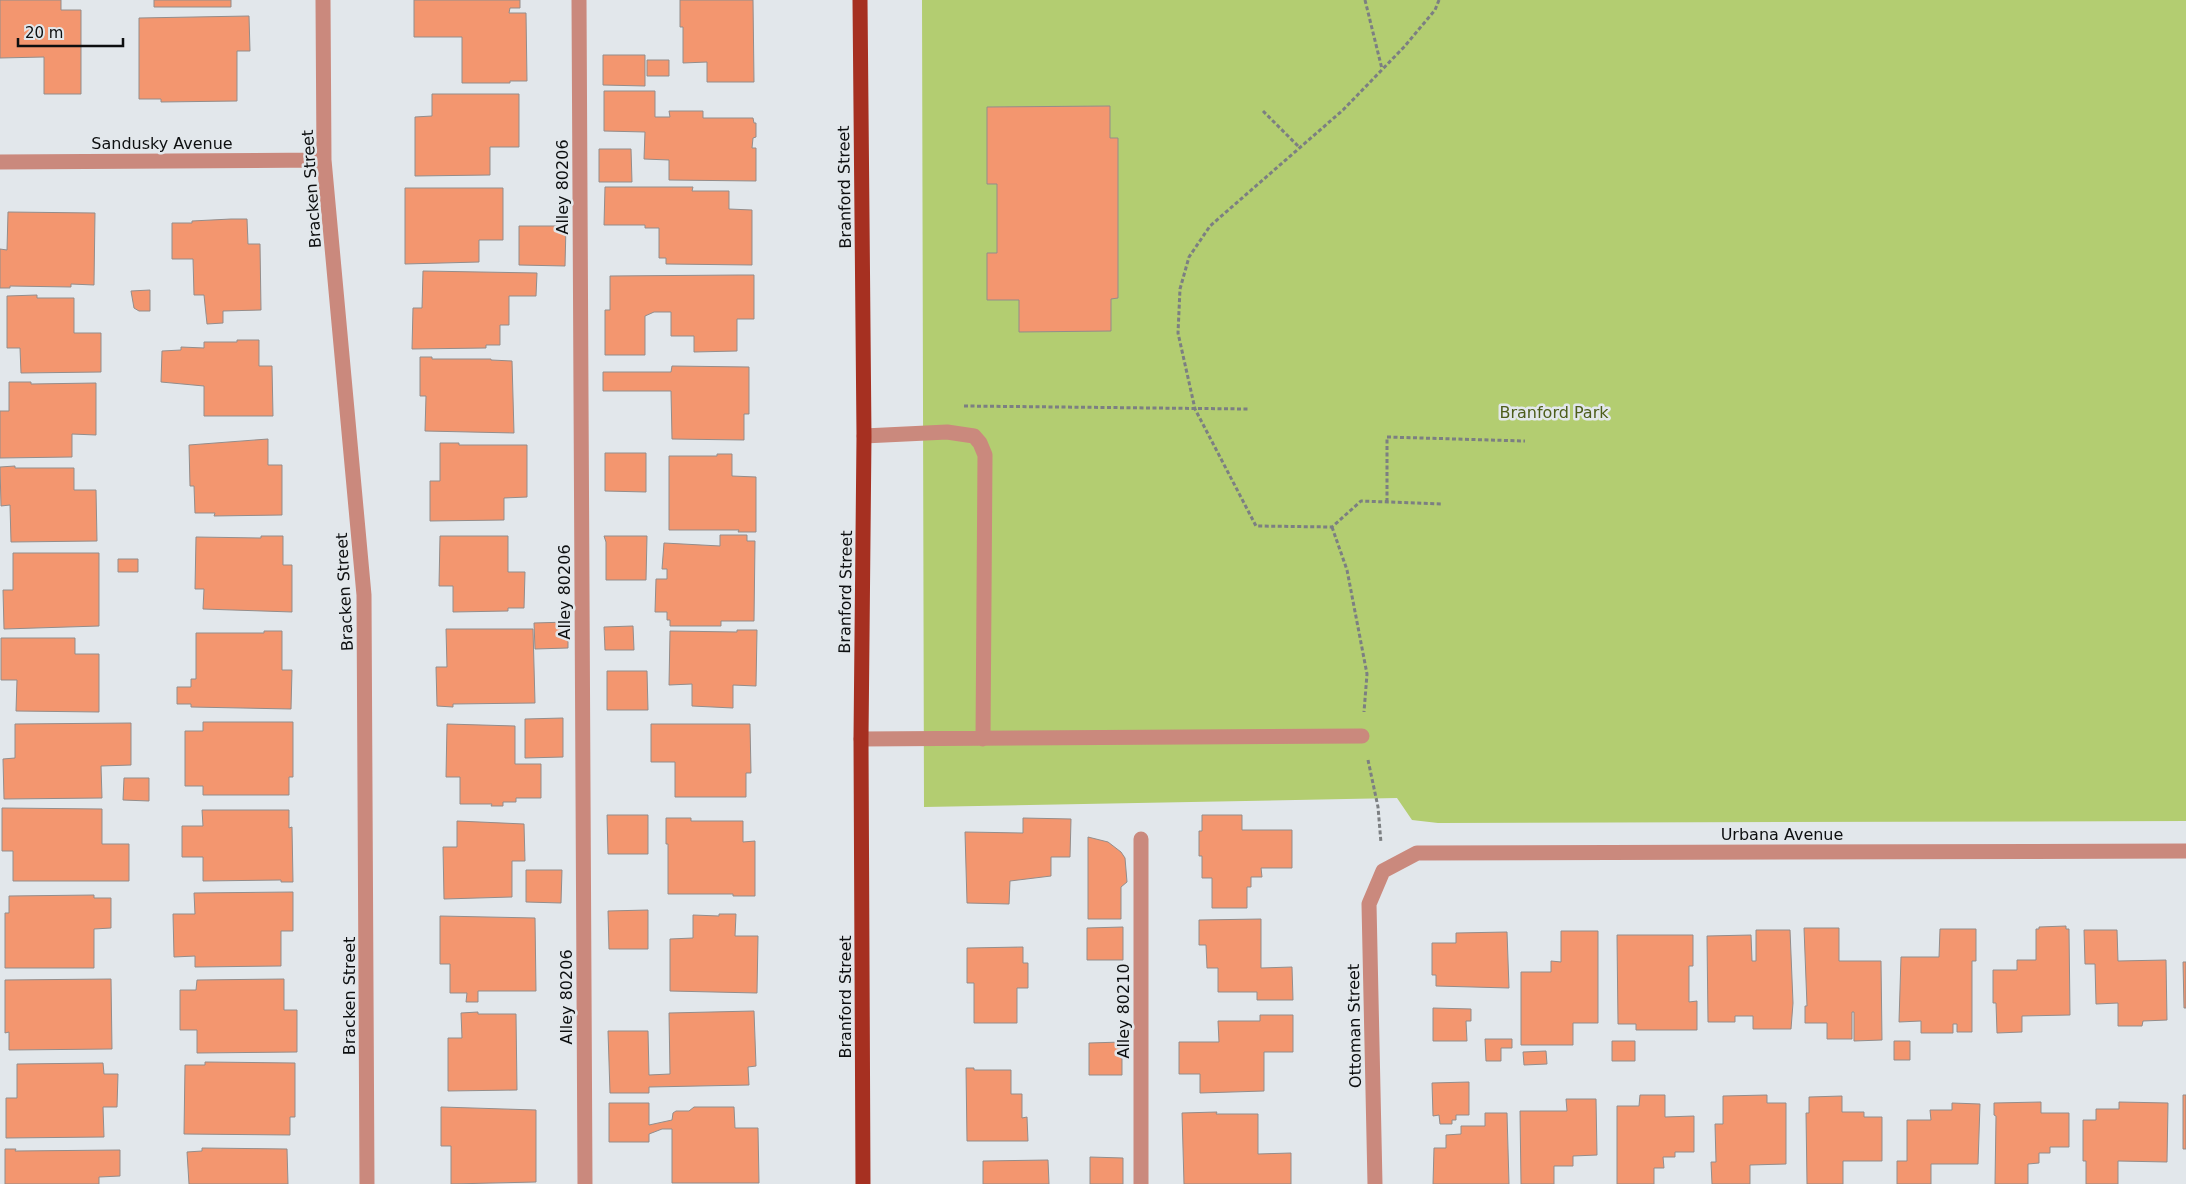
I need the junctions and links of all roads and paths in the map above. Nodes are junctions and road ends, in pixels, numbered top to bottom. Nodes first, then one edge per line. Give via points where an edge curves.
1 (323, 0) edge
2 (579, 0) edge
3 (860, 0) edge
4 (1365, 0) edge
5 (1439, 0) edge
6 (1382, 69) junction
7 (1263, 110) dead end
8 (1299, 147) junction
9 (324, 160) junction
10 (0, 162) edge
11 (956, 406) dead end
12 (1196, 409) junction
13 (1248, 409) dead end
14 (864, 436) junction
15 (1525, 441) dead end
16 (1388, 502) junction
17 (1442, 504) dead end
18 (1332, 527) junction
19 (1362, 736) junction
20 (983, 738) junction
21 (862, 739) junction
22 (1140, 839) dead end
23 (2186, 851) edge
24 (1383, 871) junction
25 (367, 1184) edge
26 (585, 1184) edge
27 (863, 1184) edge
28 (1141, 1184) edge
29 (1375, 1184) edge

1 - 9 street, Bracken Street
2 - 26 street, Alley 80206
3 - 14 main road, Branford Street
4 - 6 path
5 - 6 path via 1435,10
6 - 8 path
7 - 8 path
8 - 12 path via 1210,226 1189,257 1180,289 1178,333
9 - 10 street, Sandusky Avenue
9 - 25 street, Bracken Street via 364,595
11 - 12 path
12 - 13 path
12 - 18 path via 1256,526
14 - 20 street via 967,434 974,436 985,455
14 - 21 main road, Branford Street
15 - 16 path via 1387,437
16 - 17 path
16 - 18 path via 1361,501
18 - 19 path via 1347,570 1367,674
19 - 20 street
19 - 24 path via 1378,807
20 - 21 street
21 - 27 main road, Branford Street
22 - 28 street, Alley 80210
23 - 24 street, Urbana Avenue via 1417,853
24 - 29 street, Ottoman Street via 1368,904

